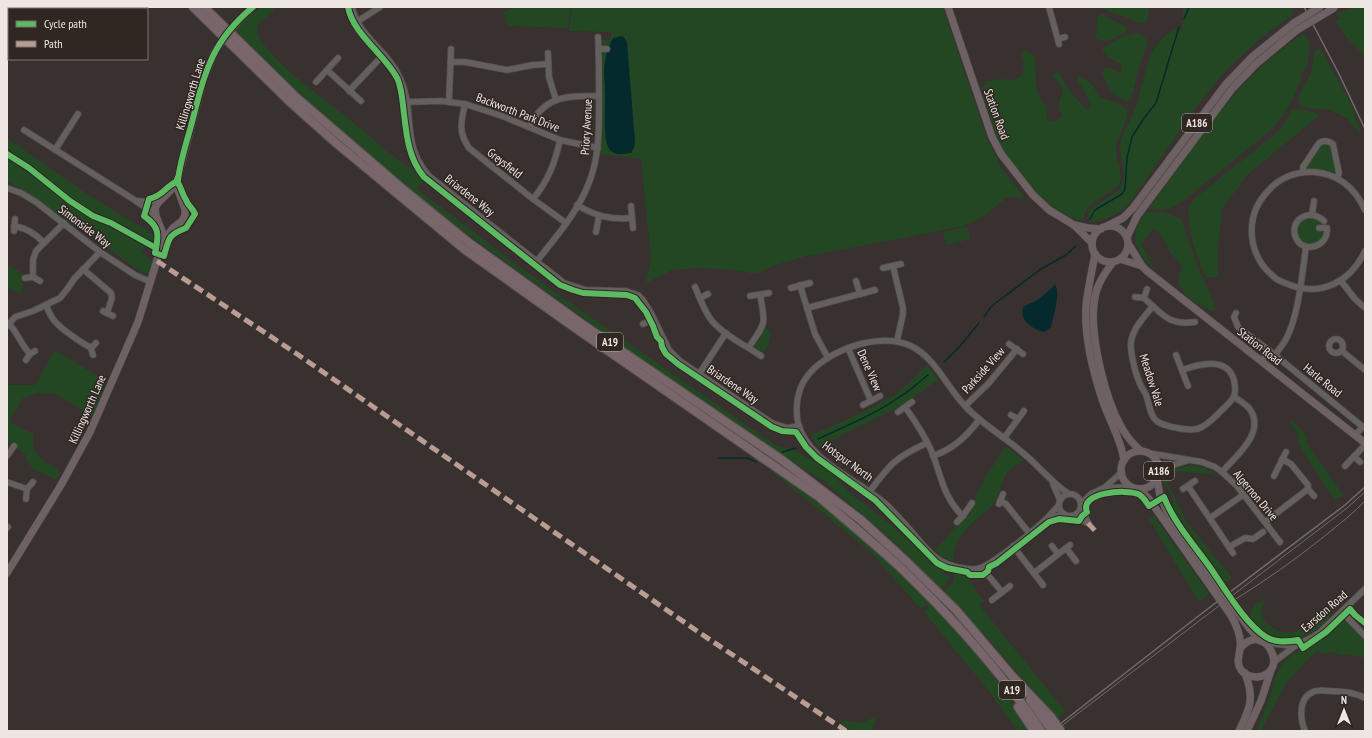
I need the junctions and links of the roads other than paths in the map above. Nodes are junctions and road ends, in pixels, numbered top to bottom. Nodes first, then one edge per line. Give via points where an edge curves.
1 (193, 7) edge
2 (204, 7) edge
3 (253, 7) edge
4 (352, 7) edge
5 (948, 7) edge
6 (1049, 7) edge
7 (1320, 7) edge
8 (1335, 7) edge
9 (376, 8) edge
10 (358, 21) junction
11 (1295, 26) junction
12 (598, 37) dead end
13 (1065, 37) dead end
14 (452, 49) dead end
15 (598, 49) junction
16 (606, 49) dead end
17 (548, 53) dead end
18 (384, 54) junction
19 (338, 58) dead end
20 (451, 62) junction
21 (548, 64) junction
22 (327, 70) junction
23 (316, 82) dead end
24 (349, 91) junction
25 (599, 96) junction
26 (556, 100) junction
27 (360, 101) dead end
28 (406, 102) junction
29 (449, 102) junction
30 (465, 104) junction
31 (78, 114) dead end
32 (529, 127) junction
33 (24, 130) dead end
34 (560, 140) junction
35 (598, 148) junction
36 (55, 150) junction
37 (1303, 172) junction
38 (178, 177) junction
39 (1337, 178) junction
40 (7, 188) edge
41 (133, 199) junction
42 (162, 199) junction
43 (533, 199) junction
44 (1314, 201) dead end
45 (182, 202) junction
46 (578, 205) junction
47 (631, 206) dead end
48 (1365, 210) edge
49 (1312, 214) junction
50 (599, 216) junction
51 (632, 218) junction
52 (15, 219) dead end
53 (157, 219) junction
54 (1324, 221) dead end
55 (64, 223) junction
56 (566, 223) junction
57 (175, 225) junction
58 (1074, 225) junction
59 (633, 228) dead end
60 (1104, 228) junction
61 (1320, 228) dead end
62 (596, 232) dead end
63 (1127, 240) junction
64 (44, 243) junction
65 (1092, 243) junction
66 (162, 244) junction
67 (1306, 247) junction
68 (1365, 251) edge
69 (100, 252) junction
70 (1094, 254) junction
71 (1120, 259) junction
72 (536, 262) junction
73 (1113, 262) junction
74 (901, 264) dead end
75 (1362, 264) edge
76 (893, 266) junction
77 (1142, 266) junction
78 (883, 268) dead end
79 (83, 269) junction
80 (33, 277) junction
81 (25, 278) dead end
82 (40, 281) dead end
83 (856, 281) dead end
84 (1341, 281) junction
85 (151, 282) junction
86 (810, 283) dead end
87 (800, 286) junction
88 (695, 287) dead end
89 (791, 288) dead end
90 (1299, 288) junction
91 (1147, 289) dead end
92 (875, 290) dead end
93 (769, 293) dead end
94 (708, 294) dead end
95 (860, 294) junction
96 (760, 295) junction
97 (750, 296) dead end
98 (1135, 297) dead end
99 (700, 298) junction
100 (1144, 298) junction
101 (46, 305) junction
102 (1153, 306) junction
103 (807, 308) junction
104 (1365, 308) edge
105 (1236, 313) dead end
106 (113, 316) dead end
107 (654, 319) junction
108 (1195, 322) dead end
109 (643, 324) dead end
110 (8, 325) edge
111 (726, 333) junction
112 (897, 341) junction
113 (96, 343) dead end
114 (1009, 344) dead end
115 (749, 347) junction
116 (91, 348) junction
117 (848, 348) junction
118 (1017, 349) junction
119 (1269, 350) junction
120 (35, 351) dead end
121 (1342, 351) dead end
122 (1023, 354) dead end
123 (93, 355) dead end
124 (1176, 355) dead end
125 (1275, 355) junction
126 (761, 356) dead end
127 (828, 358) junction
128 (1261, 361) junction
129 (1182, 370) junction
130 (1365, 370) edge
131 (699, 374) junction
132 (1188, 386) dead end
133 (880, 396) dead end
134 (1234, 397) junction
135 (871, 401) junction
136 (912, 402) dead end
137 (863, 405) dead end
138 (965, 406) junction
139 (905, 407) junction
140 (1024, 411) dead end
141 (898, 412) dead end
142 (1011, 415) dead end
143 (1018, 419) junction
144 (979, 420) junction
145 (799, 426) junction
146 (1364, 427) edge
147 (1355, 435) junction
148 (1004, 438) junction
149 (927, 443) junction
150 (1365, 444) edge
151 (14, 446) dead end
152 (1144, 452) junction
153 (1286, 452) dead end
154 (8, 453) edge
155 (933, 456) junction
156 (1354, 456) junction
157 (1282, 459) junction
158 (1124, 460) junction
159 (1188, 460) junction
160 (1360, 462) dead end
161 (1345, 466) dead end
162 (1122, 472) junction
163 (1222, 472) junction
164 (1274, 476) dead end
165 (1158, 477) junction
166 (1196, 481) dead end
167 (7, 482) edge
168 (33, 482) dead end
169 (1052, 482) junction
170 (1104, 488) junction
171 (1135, 488) junction
172 (1308, 488) junction
173 (27, 489) junction
174 (870, 491) junction
175 (1003, 494) dead end
176 (1072, 494) junction
177 (1091, 494) junction
178 (1243, 495) junction
179 (1314, 496) dead end
180 (26, 500) dead end
181 (972, 503) dead end
182 (1060, 503) junction
183 (1081, 506) junction
184 (1064, 514) junction
185 (963, 516) junction
186 (1072, 516) junction
187 (1210, 518) junction
188 (1046, 519) junction
189 (957, 522) dead end
190 (1265, 522) junction
191 (1263, 532) dead end
192 (1028, 533) junction
193 (1280, 542) dead end
194 (1013, 546) junction
195 (1052, 546) dead end
196 (1229, 547) junction
197 (1233, 553) dead end
198 (1058, 554) junction
199 (1076, 561) dead end
200 (982, 568) junction
201 (7, 572) edge
202 (1034, 573) junction
203 (1043, 585) dead end
204 (1010, 586) dead end
205 (1216, 588) junction
206 (1365, 589) edge
207 (1002, 592) junction
208 (992, 600) dead end
209 (1233, 612) junction
210 (1342, 612) junction
211 (1365, 636) edge
212 (1263, 642) junction
213 (1295, 646) junction
214 (1240, 649) junction
215 (1272, 666) junction
216 (1245, 674) junction
217 (1365, 698) edge
218 (1041, 726) edge
219 (1052, 731) edge
220 (1062, 731) edge
221 (1239, 731) edge
222 (1247, 731) edge
223 (1305, 731) edge

1 - 218 highway, A19 via 290,102 464,249 819,497 901,568 950,617
2 - 218 highway, A19 via 314,113 468,242 582,324 782,460 860,520 956,610 1013,677
3 - 38 main road, Killingworth Lane, bridge via 226,35 214,53 203,81
4 - 10 street, Briardene Way
5 - 58 main road, Station Road via 992,137 1001,154 1033,195 1049,210
6 - 13 street via 1058,41
7 - 11 main road, A186, bridge
8 - 11 main road, A186, bridge
9 - 10 street
10 - 18 street, Briardene Way
11 - 60 main road, A186 via 1253,56 1226,84 1133,208 1123,218
11 - 63 main road, A186 via 1232,89 1141,210 1130,228
12 - 15 street, Priory Avenue
14 - 20 street
15 - 16 street
15 - 25 street, Priory Avenue
17 - 21 street
18 - 24 street
18 - 28 street, Briardene Way via 400,76
19 - 22 street
20 - 21 street via 507,70
20 - 29 street
21 - 26 street via 550,84
22 - 23 street
22 - 24 street
24 - 27 street
25 - 26 street via 566,97
25 - 35 street, Priory Avenue
26 - 32 street via 545,106
28 - 29 street, Backworth Park Drive
28 - 72 street, Briardene Way via 413,148 424,171
29 - 30 street, Backworth Park Drive
30 - 32 street, Backworth Park Drive
30 - 43 street, Greysfield via 461,130 466,143 476,154
31 - 36 street
32 - 34 street, Backworth Park Drive
33 - 36 street
34 - 35 street, Backworth Park Drive
34 - 43 street via 548,178
35 - 46 street, Priory Avenue via 589,181
36 - 41 street
37 - 39 street
37 - 39 street via 1303,167 1319,143 1326,141 1333,144 1339,173
37 - 90 street via 1282,179 1263,196 1255,210 1252,232 1253,245 1268,272 1278,280
38 - 42 main road via 172,189
38 - 45 main road via 178,190
39 - 48 street via 1353,190
40 - 55 street, Simonside Way via 21,193
41 - 42 street via 148,202
41 - 53 street
42 - 45 main road via 173,197
42 - 53 main road via 155,208
43 - 56 street, Greysfield
44 - 49 street
45 - 57 main road via 185,215 182,221
46 - 50 street
46 - 56 street, Priory Avenue
47 - 51 street
49 - 54 street
49 - 67 street via 1301,218 1294,228 1297,240
50 - 51 street
50 - 62 street
51 - 59 street
52 - 64 street via 14,228 24,228
53 - 57 main road via 166,226
53 - 66 main road via 162,231
55 - 64 street
55 - 69 street, Simonside Way
56 - 72 street, Priory Avenue
57 - 66 main road
58 - 60 main road
58 - 65 main road
60 - 63 main road via 1112,226 1120,229
60 - 65 main road, A186 via 1096,233
61 - 67 street via 1327,228 1325,239 1321,244
63 - 71 main road, A186 via 1127,251
63 - 77 main road, Station Road
64 - 80 street via 34,256
65 - 70 main road
66 - 85 main road, Killingworth Lane
67 - 90 street
68 - 75 street
69 - 79 street
69 - 85 street, Simonside Way via 135,275
70 - 73 main road via 1100,260
70 - 158 main road via 1086,306 1088,336 1100,393
71 - 73 main road
71 - 77 main road, Station Road
72 - 107 street, Briardene Way via 574,287 635,293 643,300
73 - 152 main road, A186 via 1101,279 1095,297 1095,334 1103,376 1113,408 1123,430
74 - 76 street
75 - 84 street
76 - 78 street
76 - 112 street via 903,308
77 - 128 main road, Station Road
79 - 101 street via 60,298
79 - 106 street via 111,293 112,298 105,312
80 - 81 street
80 - 82 street
83 - 95 street
84 - 90 street via 1319,288
84 - 104 street
85 - 201 main road, Killingworth Lane via 135,329 83,446
86 - 87 street
87 - 89 street
87 - 103 street
88 - 99 street
90 - 125 street via 1287,338
91 - 100 street
92 - 95 street
93 - 96 street
94 - 99 street
95 - 103 street
96 - 97 street
96 - 115 street via 764,323
98 - 100 street
99 - 111 street via 712,321
100 - 102 street
101 - 110 street via 15,317
101 - 116 street via 59,326
102 - 108 street via 1173,321 1185,324
102 - 134 street, Meadow Vale via 1133,334 1131,343 1139,381 1154,418 1161,424 1189,431 1198,429 1208,424
103 - 127 street via 815,334
105 - 119 street, Harle Road via 1234,317 1238,327
107 - 109 street
107 - 131 street, Briardene Way via 673,355
110 - 120 street via 15,330 28,357
111 - 115 street
111 - 131 street, Briardene Way
112 - 117 street, Hotspur North via 874,341
112 - 138 street, Hotspur North via 910,345 926,355
113 - 116 street
114 - 118 street, Parkside View
115 - 126 street
116 - 123 street
117 - 127 street, Hotspur North
117 - 135 street, Dene View
118 - 122 street, Parkside View
118 - 138 street, Parkside View via 988,384
119 - 125 street, Harle Road
119 - 128 street
121 - 130 street
124 - 129 street
125 - 146 street, Harle Road
127 - 145 street, Hotspur North via 810,372 802,385 797,406
128 - 147 main road, Station Road
129 - 132 street
129 - 134 street via 1198,365 1221,365 1231,373 1236,390
131 - 145 street, Briardene Way via 772,423 787,428
133 - 135 street, Dene View
134 - 163 street via 1249,409 1254,418 1253,434
135 - 137 street, Dene View
136 - 139 street
138 - 144 street, Hotspur North
139 - 141 street
139 - 149 street
140 - 143 street
142 - 143 street
143 - 148 street
144 - 148 street, Hotspur North
144 - 155 street via 958,443
145 - 174 street, Hotspur North via 807,442 819,455
146 - 147 street, Harle Road
147 - 150 main road, Station Road
148 - 169 street, Hotspur North
149 - 155 street
149 - 174 street via 894,461
150 - 156 street
151 - 154 street
152 - 158 main road, A186 via 1131,454
152 - 159 street, Algernon Drive
152 - 165 main road, A186 via 1156,460
153 - 157 street
155 - 185 street via 945,492
156 - 160 street
156 - 161 street
157 - 164 street
157 - 172 street via 1291,464
158 - 162 main road
159 - 163 street, Algernon Drive via 1209,464
159 - 165 street, Algernon Drive via 1167,467
162 - 170 street
162 - 171 main road, A186 via 1125,482
163 - 178 street, Algernon Drive via 1234,482
165 - 171 main road, A186 via 1149,486
165 - 205 main road, A186 via 1160,496 1169,515
166 - 187 street via 1185,487
167 - 173 street
168 - 173 street
169 - 176 street, Hotspur North
169 - 182 street, Hotspur North
170 - 171 street
170 - 177 street
171 - 205 main road, A186 via 1150,499
172 - 179 street
172 - 190 street
173 - 180 street
174 - 200 street, Hotspur North via 888,506 939,560 962,568
175 - 192 street via 1000,503 1006,504
176 - 177 street
176 - 182 street via 1065,495
176 - 183 street via 1078,497
177 - 183 street
178 - 187 street
178 - 190 street, Algernon Drive
181 - 185 street
182 - 184 street
182 - 188 street
183 - 186 street via 1077,514
183 - 186 street via 1088,522
184 - 186 street
184 - 188 street
185 - 189 street
187 - 196 street
188 - 192 street
190 - 193 street, Algernon Drive
191 - 196 street via 1253,539 1245,538
192 - 194 street
194 - 200 street
194 - 202 street
195 - 198 street
196 - 197 street
198 - 199 street via 1068,546
198 - 202 street
200 - 207 street
202 - 203 street
204 - 207 street
205 - 209 main road, A186, bridge
206 - 210 street, Earsdon Road
207 - 208 street
209 - 212 main road, A186
209 - 214 main road, A186
210 - 211 street
210 - 213 street, Earsdon Road via 1319,633
212 - 213 street, Earsdon Road
212 - 214 main road via 1254,640
212 - 215 main road, A186 via 1272,651
213 - 215 street, Earsdon Road
214 - 216 main road, A186 via 1238,661
215 - 216 main road via 1267,673 1259,677
215 - 222 main road via 1261,701
216 - 221 main road, A186 via 1251,696
217 - 223 street via 1347,692 1311,692 1302,705
218 - 219 highway, A19, bridge
218 - 220 highway, bridge

